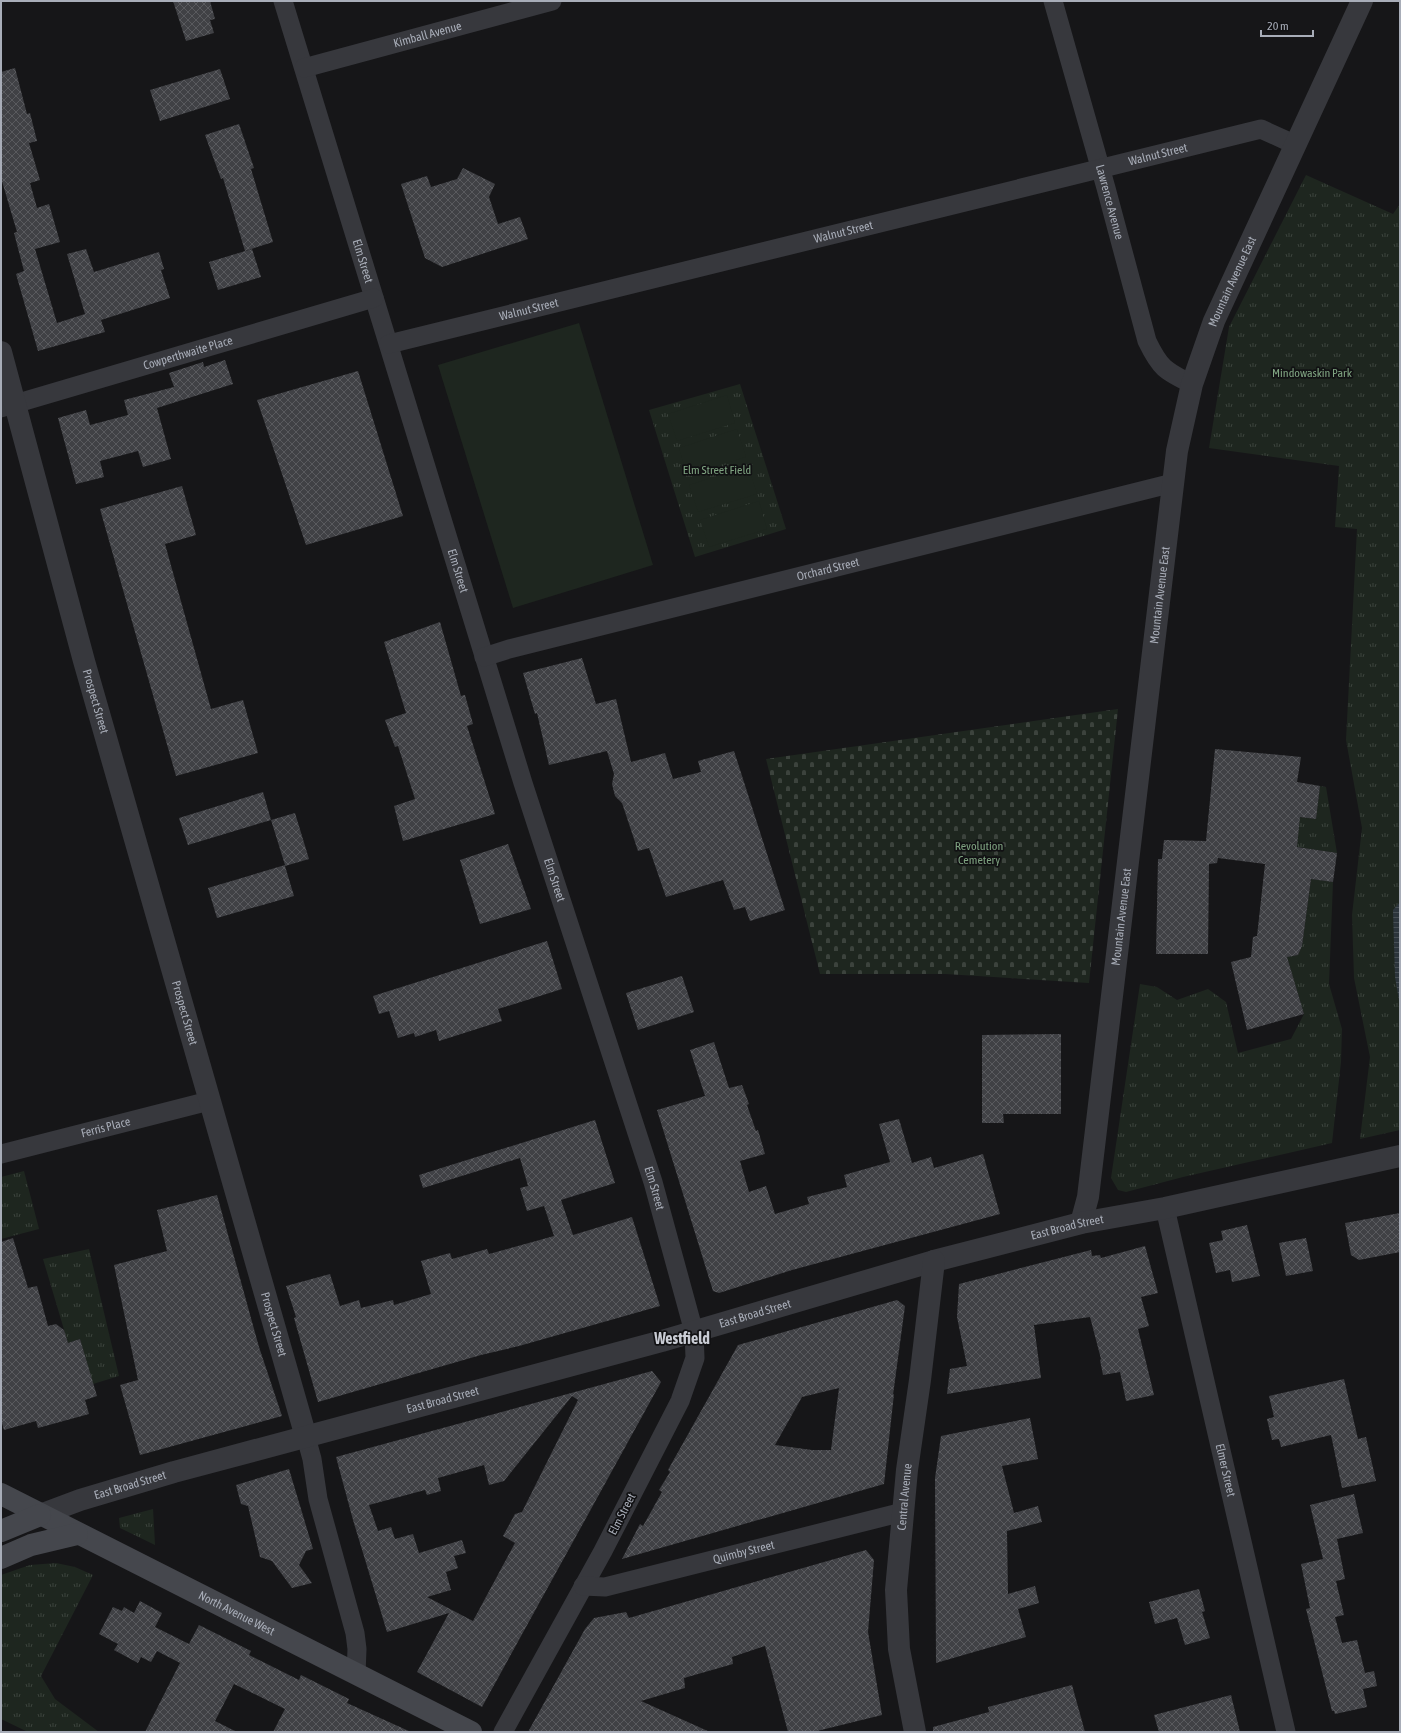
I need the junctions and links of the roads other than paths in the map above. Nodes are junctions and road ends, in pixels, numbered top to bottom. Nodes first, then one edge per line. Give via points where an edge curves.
1 (283, 1) edge
2 (552, 1) edge
3 (1053, 1) edge
4 (1362, 1) edge
5 (304, 68) junction
6 (1296, 145) junction
7 (1101, 169) junction
8 (374, 298) junction
9 (389, 344) junction
10 (1, 352) edge
11 (1192, 384) junction
12 (8, 406) edge
13 (1173, 483) junction
14 (484, 657) junction
15 (210, 1101) junction
16 (1, 1154) edge
17 (1400, 1156) edge
18 (1165, 1208) junction
19 (1081, 1223) junction
20 (934, 1261) junction
21 (694, 1332) junction
22 (306, 1437) junction
23 (1, 1494) edge
24 (903, 1512) junction
25 (40, 1515) junction
26 (1, 1531) edge
27 (77, 1534) junction
28 (1, 1558) edge
29 (583, 1586) junction
30 (356, 1674) junction
31 (471, 1732) edge
32 (503, 1732) edge
33 (915, 1732) edge
34 (1286, 1732) edge

1 - 5 street, Elm Street
2 - 5 street, Kimball Avenue
3 - 7 street, Lawrence Avenue
4 - 6 street, Mountain Avenue East
5 - 8 street, Elm Street
6 - 7 street, Walnut Street via 1261,130
6 - 11 street, Mountain Avenue East via 1214,321
7 - 9 street, Walnut Street
7 - 11 street, Lawrence Avenue via 1147,341 1161,365 1171,374
8 - 9 street, Elm Street
8 - 12 street, Cowperthwaite Place
9 - 14 street, Elm Street
10 - 12 street, Prospect Street
11 - 13 street, Mountain Avenue East
12 - 15 street, Prospect Street
13 - 14 street, Orchard Street
13 - 19 street, Mountain Avenue East via 1088,1197
14 - 21 street, Elm Street via 653,1182
15 - 16 street, Ferris Place
15 - 22 street, Prospect Street
17 - 18 street, East Broad Street
18 - 19 street, East Broad Street
18 - 34 street, Elmer Street
19 - 20 street, East Broad Street
20 - 21 street, East Broad Street
20 - 24 street, Central Avenue
21 - 22 street, East Broad Street
21 - 29 street, Elm Street via 695,1358 680,1401
22 - 25 street, East Broad Street via 174,1472 80,1500
22 - 30 street, Prospect Street via 318,1499 355,1633
23 - 25 main road, North Avenue West
24 - 29 street, Quimby Street via 605,1587
24 - 33 street, Central Avenue via 896,1590 899,1649
25 - 26 main road, East Broad Street
25 - 27 main road, North Avenue West
27 - 28 main road via 31,1545
27 - 30 main road, North Avenue West
29 - 32 street, Elm Street
30 - 31 main road, North Avenue West

